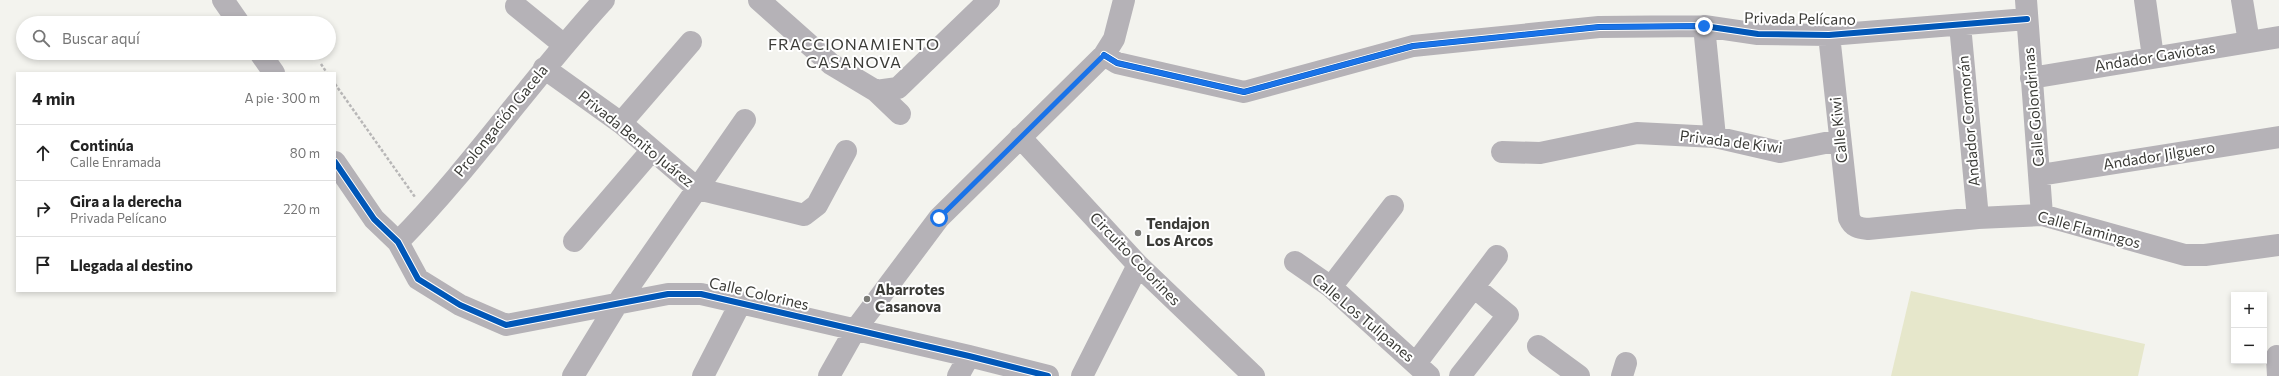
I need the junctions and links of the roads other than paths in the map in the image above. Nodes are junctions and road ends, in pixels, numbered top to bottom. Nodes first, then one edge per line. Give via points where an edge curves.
1 (223, 0) edge
2 (759, 0) edge
3 (989, 0) edge
4 (1124, 0) edge
5 (2145, 0) edge
6 (2242, 0) edge
7 (600, 3) edge
8 (516, 6) dead end
9 (2027, 9) edge
10 (234, 16) edge
11 (1960, 25) junction
12 (1704, 26) junction
13 (1829, 35) junction
14 (2279, 37) edge
15 (691, 42) dead end
16 (2249, 42) junction
17 (564, 45) junction
18 (1104, 55) junction
19 (2153, 57) junction
20 (265, 60) edge
21 (544, 68) junction
22 (273, 72) edge
23 (2031, 78) junction
24 (876, 91) junction
25 (900, 114) dead end
26 (745, 120) dead end
27 (621, 123) junction
28 (1020, 137) junction
29 (1714, 137) junction
30 (2279, 137) edge
31 (1840, 140) junction
32 (652, 150) junction
33 (846, 151) dead end
34 (1502, 152) dead end
35 (336, 163) edge
36 (2040, 175) junction
37 (698, 189) junction
38 (1393, 206) dead end
39 (2042, 215) junction
40 (1978, 218) junction
41 (1852, 225) joint
42 (574, 241) dead end
43 (398, 242) junction
44 (2279, 245) edge
45 (1498, 256) dead end
46 (1295, 262) dead end
47 (1138, 265) junction
48 (1474, 287) junction
49 (1331, 288) junction
50 (741, 302) junction
51 (617, 304) junction
52 (854, 330) junction
53 (1538, 346) dead end
54 (969, 356) junction
55 (1422, 370) edge
56 (573, 376) edge
57 (704, 376) edge
58 (829, 376) edge
59 (958, 376) edge
60 (1048, 376) edge
61 (1082, 376) edge
62 (1254, 376) edge
63 (1460, 376) edge
64 (1579, 376) edge

1 - 10 street
2 - 24 street via 831,64
3 - 24 street via 898,88
4 - 18 street via 1114,39
5 - 19 street
6 - 16 street
7 - 17 street, Prolongación Gacela
8 - 17 street
9 - 11 street, Privada Pelícano
9 - 23 street, Calle Golondrinas
11 - 13 street, Privada Pelícano
11 - 40 street, Andador Cormorán
12 - 13 street, Privada Pelícano via 1758,34
12 - 18 street, Privada Pelícano via 1599,27 1413,46 1244,92 1117,63
12 - 29 street
13 - 31 street, Calle Kiwi
14 - 16 street, Andador Gaviotas
15 - 27 street
16 - 19 street, Andador Gaviotas
17 - 21 street, Prolongación Gacela
18 - 28 street
19 - 23 street, Andador Gaviotas
20 - 22 street
21 - 27 street, Privada Benito Juárez
21 - 43 street, Prolongación Gacela via 426,213
23 - 36 street, Calle Golondrinas
24 - 25 street
26 - 37 street
27 - 32 street, Privada Benito Juárez
28 - 47 street, Circuito Colorines
28 - 52 street via 939,218
29 - 31 street, Privada de Kiwi via 1780,152
29 - 34 street, Privada de Kiwi via 1637,132 1540,153
30 - 36 street, Andador Jilguero
31 - 41 street, Calle Kiwi
32 - 37 street, Privada Benito Juárez
32 - 42 street
33 - 37 street, Privada Benito Juárez via 817,206 804,215
35 - 43 street, Calle Colorines via 374,219
36 - 39 street, Calle Golondrinas
37 - 51 street
38 - 49 street
39 - 40 street, Calle Flamingos
39 - 44 street, Calle Flamingos via 2184,255 2206,255
40 - 41 street, Calle Flamingos via 1868,230
43 - 51 street, Calle Colorines via 418,279 460,305 506,325
45 - 48 street
46 - 49 street, Calle Los Tulipanes
47 - 61 street
47 - 62 street, Circuito Colorines
48 - 55 street
48 - 63 street via 1508,315
49 - 55 street, Calle Los Tulipanes
50 - 51 street, Calle Colorines via 701,294 668,294
50 - 52 street, Calle Colorines
50 - 57 street
51 - 56 street
52 - 54 street, Calle Colorines
52 - 58 street
53 - 64 street
54 - 59 street
54 - 60 street, Calle Colorines

